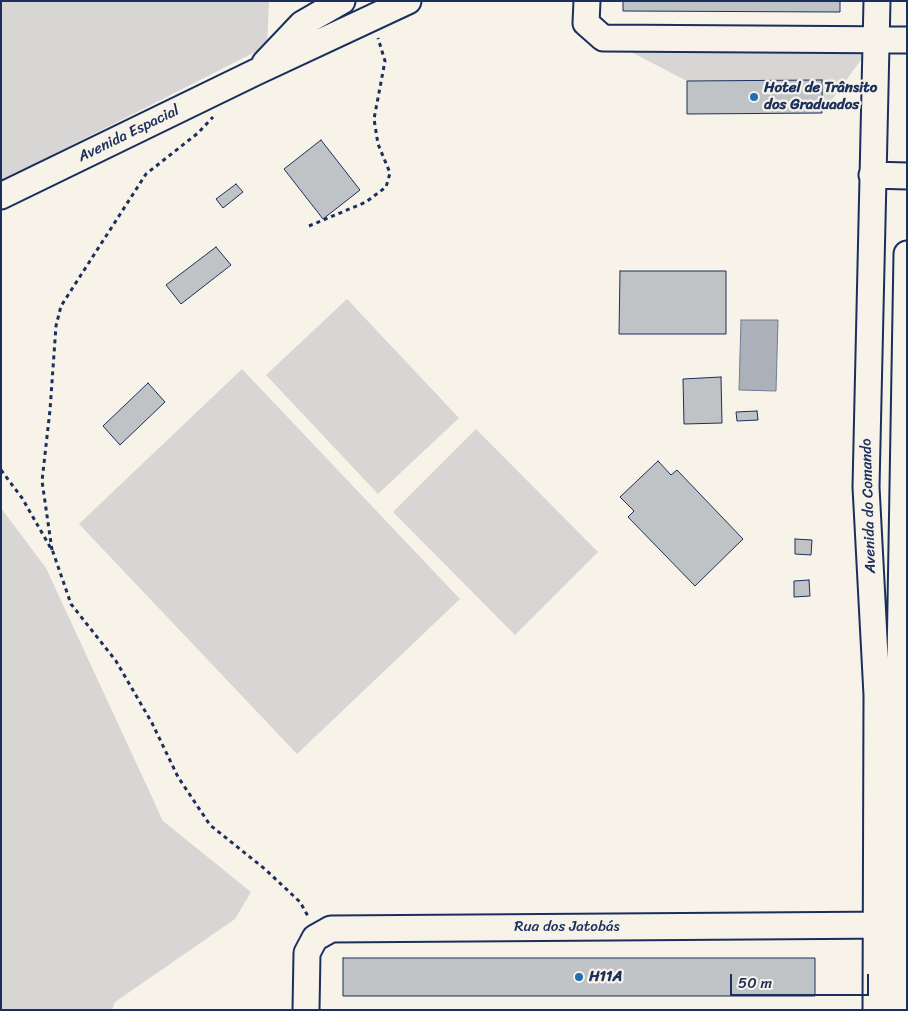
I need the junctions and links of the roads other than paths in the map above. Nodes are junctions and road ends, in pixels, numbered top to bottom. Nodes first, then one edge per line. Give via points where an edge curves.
1 (342, 1) edge
2 (408, 1) edge
3 (587, 1) edge
4 (877, 1) edge
5 (300, 12) edge
6 (907, 40) edge
7 (875, 41) junction
8 (320, 43) junction
9 (256, 72) junction
10 (872, 175) junction
11 (907, 176) edge
12 (1, 196) edge
13 (907, 254) edge
14 (872, 264) junction
15 (906, 265) edge
16 (867, 384) junction
17 (906, 385) edge
18 (905, 485) edge
19 (866, 487) junction
20 (887, 925) junction
21 (306, 1010) edge
22 (876, 1010) edge
23 (894, 1010) edge

1 - 5 lane, Avenida Espacial
2 - 8 lane, Avenida Espacial
3 - 7 lane via 586,23 604,38
4 - 7 lane, Avenida do Comando
5 - 8 lane
5 - 9 lane, Avenida Espacial
6 - 7 lane
7 - 10 lane, Avenida do Comando
8 - 9 lane, Avenida Espacial
9 - 12 lane, Avenida Espacial
10 - 11 lane
10 - 14 lane, Avenida do Comando
13 - 15 lane, Avenida do Comando
14 - 15 lane
14 - 16 lane, Avenida do Comando
15 - 17 lane, Avenida do Comando
16 - 17 lane
16 - 19 lane, Avenida do Comando
17 - 18 lane, Avenida do Comando
18 - 19 lane
18 - 20 lane, Avenida do Comando
19 - 20 lane, Avenida do Comando
20 - 21 lane, Rua dos Jatobás via 331,929 310,943
20 - 22 lane, Avenida do Comando
20 - 23 lane, Avenida do Comando

